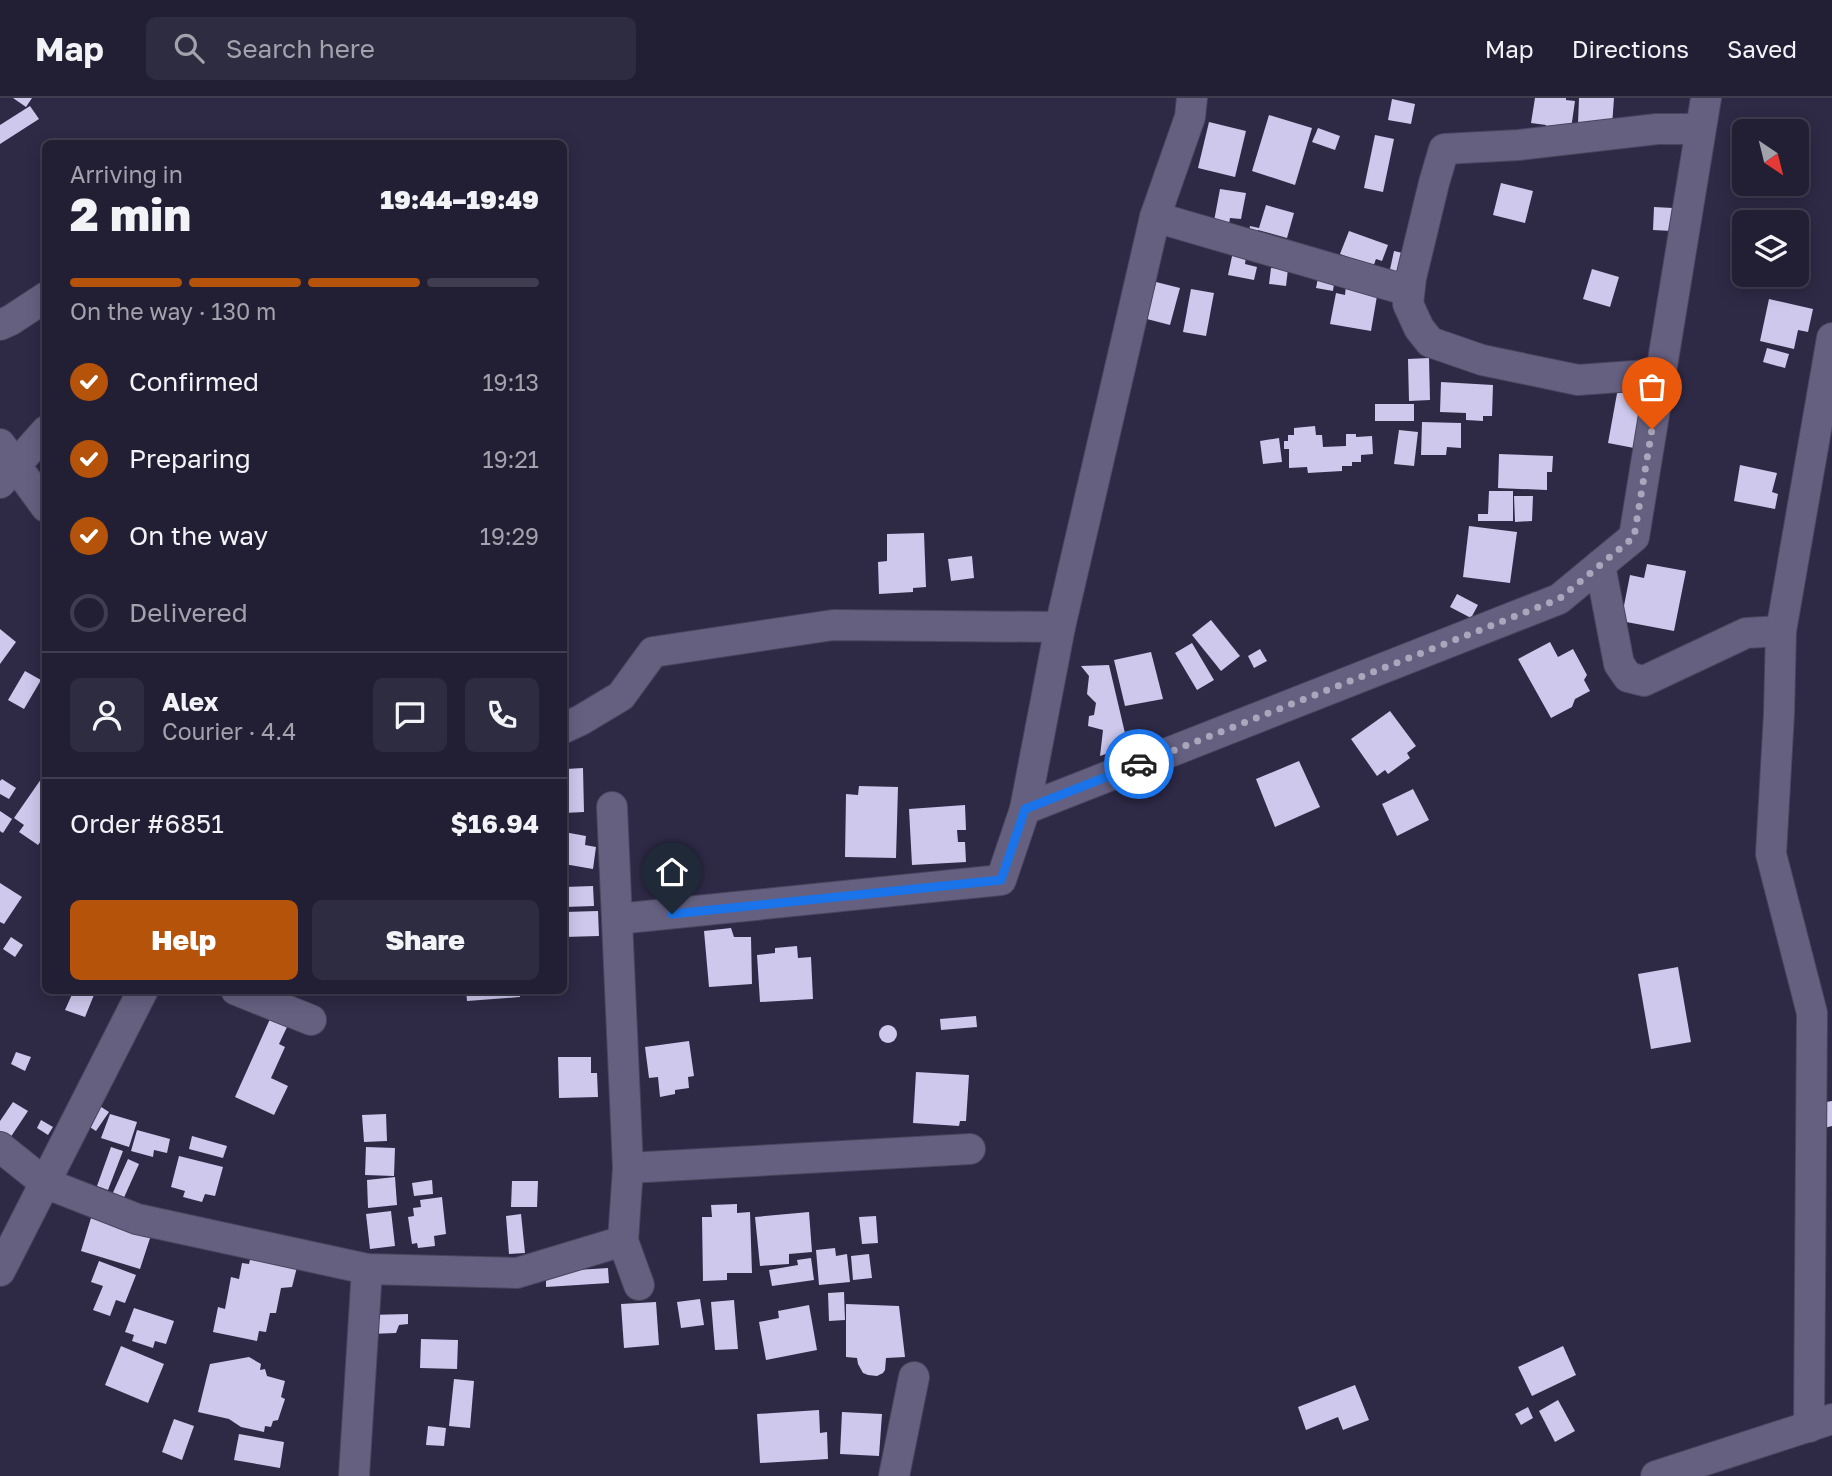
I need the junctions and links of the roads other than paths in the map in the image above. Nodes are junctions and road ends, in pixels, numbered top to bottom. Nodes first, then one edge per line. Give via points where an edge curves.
1 (1192, 98) edge
2 (1706, 98) edge
3 (1700, 129) junction
4 (1155, 217) junction
5 (1409, 291) junction
6 (42, 300) edge
7 (0, 325) edge
8 (1832, 338) edge
9 (1661, 374) junction
10 (42, 434) edge
11 (5, 464) edge
12 (42, 503) edge
13 (1600, 565) junction
14 (1060, 627) junction
15 (1780, 631) junction
16 (567, 727) edge
17 (612, 807) dead end
18 (1025, 809) junction
19 (617, 919) junction
20 (141, 994) edge
21 (246, 994) edge
22 (311, 1020) dead end
23 (0, 1147) edge
24 (970, 1149) dead end
25 (628, 1168) junction
26 (44, 1183) junction
27 (623, 1241) junction
28 (367, 1269) junction
29 (0, 1271) edge
30 (639, 1284) dead end
31 (914, 1377) dead end
32 (1821, 1423) edge
33 (354, 1476) edge
34 (894, 1476) edge
35 (1656, 1476) edge

1 - 4 street via 1190,117
2 - 3 street
3 - 5 street via 1444,149
3 - 9 street
4 - 5 street
4 - 14 street
5 - 9 street via 1408,303 1430,342 1482,360 1578,380
6 - 7 street
8 - 15 street
9 - 13 street via 1634,537
10 - 11 street
11 - 12 street
13 - 15 street via 1619,664 1628,677 1644,681 1746,633
13 - 18 street via 1559,599
14 - 16 street via 833,625 653,652 621,696
14 - 18 street
15 - 32 street via 1771,854 1812,1013
17 - 19 street
18 - 19 street via 1001,880
19 - 25 street
20 - 26 street
21 - 22 street
23 - 26 street
24 - 25 street
25 - 27 street
26 - 28 street via 137,1219
26 - 29 street
27 - 28 street via 517,1273
27 - 30 street
28 - 33 street
31 - 34 street
32 - 35 street

